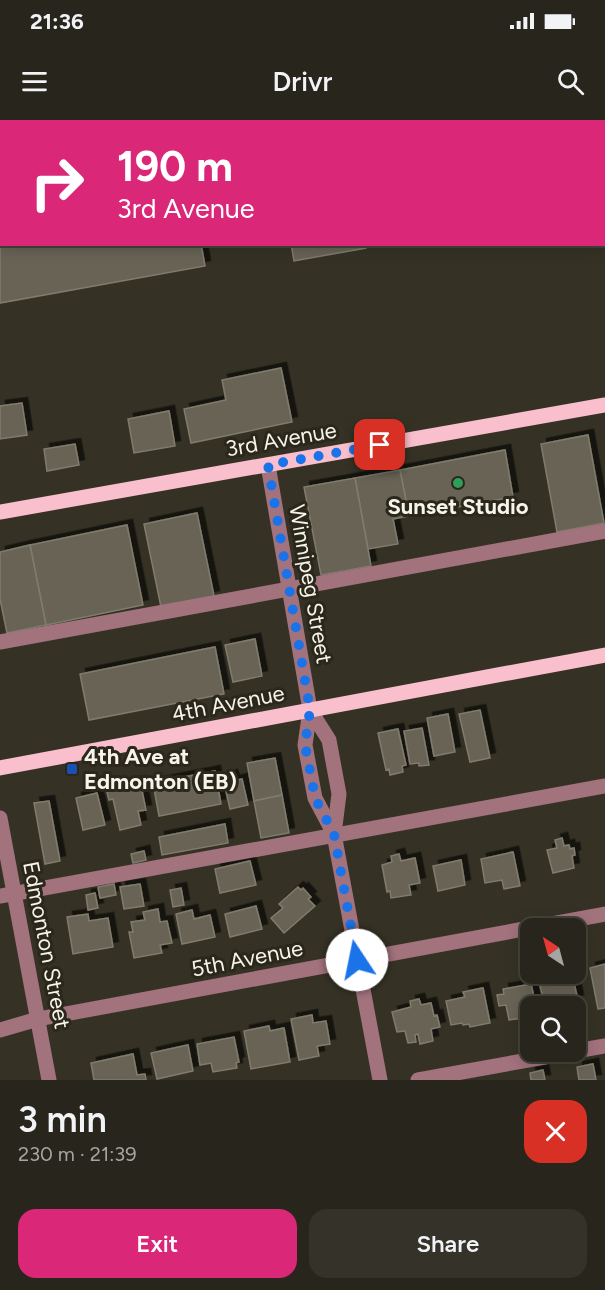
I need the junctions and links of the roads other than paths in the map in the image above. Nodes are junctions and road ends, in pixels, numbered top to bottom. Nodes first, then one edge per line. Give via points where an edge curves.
1 (605, 405) edge
2 (268, 465) junction
3 (0, 512) edge
4 (605, 531) edge
5 (289, 588) junction
6 (0, 642) edge
7 (605, 655) edge
8 (310, 710) junction
9 (0, 768) edge
10 (605, 786) edge
11 (0, 818) edge
12 (334, 834) junction
13 (7, 895) edge
14 (605, 915) edge
15 (357, 960) junction
16 (38, 1019) junction
17 (0, 1029) edge
18 (605, 1046) edge
19 (586, 1049) edge
20 (520, 1061) edge
21 (49, 1080) edge
22 (380, 1080) edge
23 (418, 1080) edge

1 - 2 main road, 3rd Avenue
2 - 3 main road, 3rd Avenue
2 - 5 street, Winnipeg Street
4 - 5 street
5 - 6 street
5 - 8 street, Winnipeg Street
7 - 8 main road, 4th Avenue
8 - 9 main road, 4th Avenue
8 - 12 street, Winnipeg Street via 305,745 313,788
8 - 12 street, Winnipeg Street via 329,740 339,794
10 - 12 street
11 - 13 street, Edmonton Street
12 - 13 street
12 - 15 street, Winnipeg Street
13 - 16 street, Edmonton Street
14 - 15 street, 5th Avenue
15 - 16 street, 5th Avenue
15 - 22 street, Winnipeg Street
16 - 17 street, 5th Avenue
16 - 21 street, Edmonton Street
18 - 19 street
20 - 23 street

